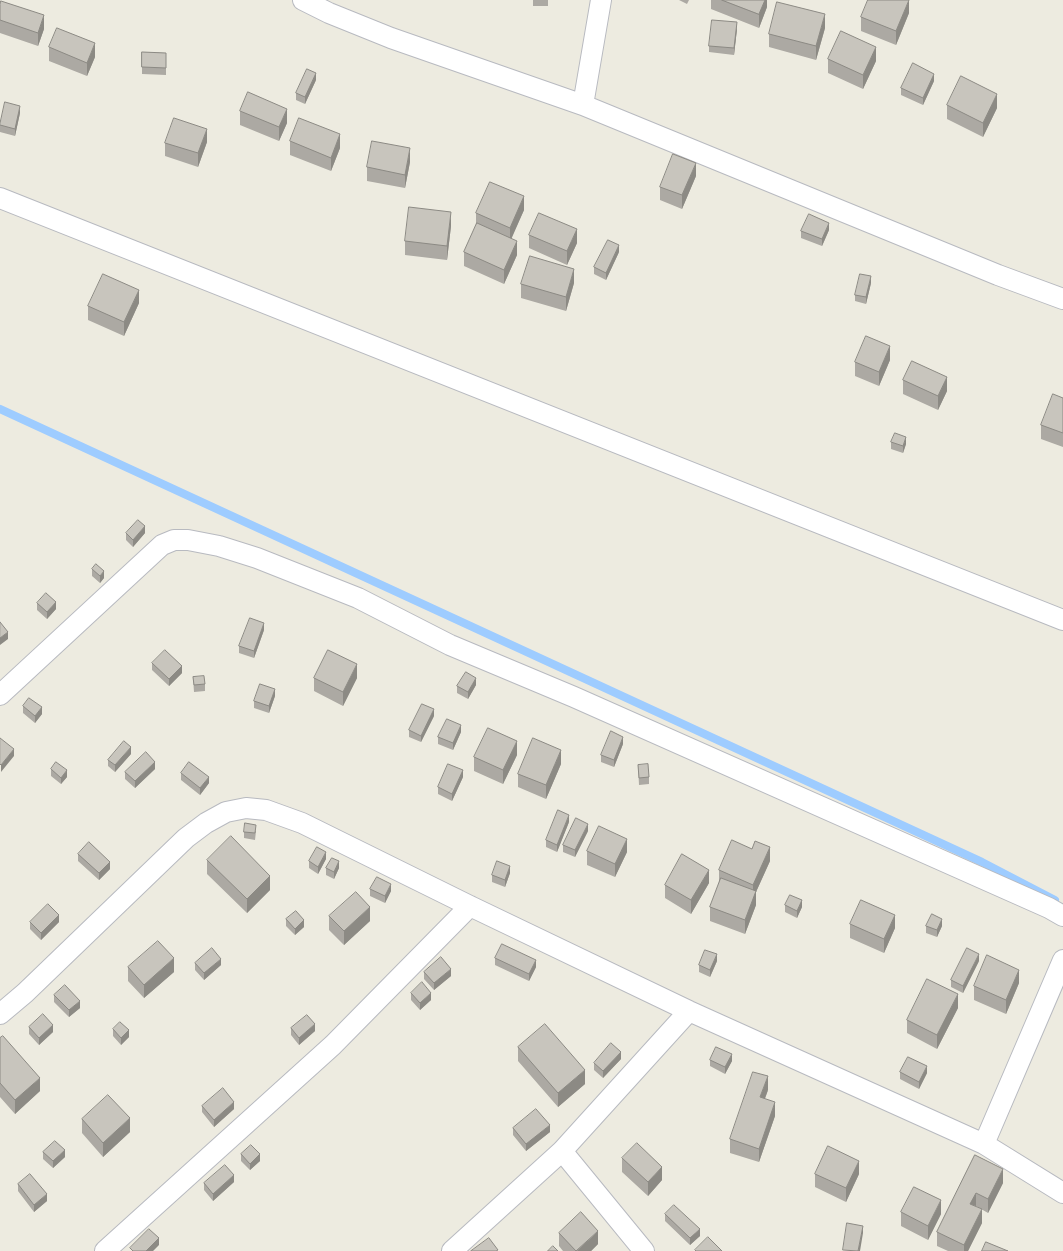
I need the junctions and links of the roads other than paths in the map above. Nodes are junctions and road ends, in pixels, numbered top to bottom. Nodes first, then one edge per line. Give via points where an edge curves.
1 (303, 0) edge
2 (601, 0) edge
3 (583, 104) junction
4 (0, 198) edge
5 (1063, 299) edge
6 (1063, 620) edge
7 (0, 695) edge
8 (470, 906) junction
9 (1063, 916) edge
10 (1063, 960) edge
11 (689, 1011) junction
12 (0, 1014) edge
13 (984, 1144) junction
14 (562, 1151) junction
15 (1063, 1192) edge
16 (105, 1251) edge
17 (452, 1251) edge
18 (644, 1251) edge

1 - 3 street via 391,38
2 - 3 street
3 - 5 street via 998,276
4 - 6 street
7 - 9 street via 162,545 174,540 188,540 219,546 358,598 450,645 574,697
8 - 11 street
8 - 12 street via 302,823 266,810 246,808 226,812 186,838
8 - 16 street via 333,1045
10 - 13 street
11 - 13 street
11 - 14 street
13 - 15 street
14 - 17 street
14 - 18 street

